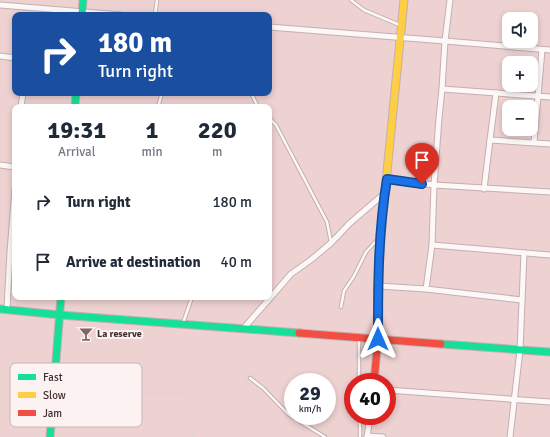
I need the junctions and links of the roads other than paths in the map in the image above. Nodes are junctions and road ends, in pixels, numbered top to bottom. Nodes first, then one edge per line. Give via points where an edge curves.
1 (83, 0) edge
2 (157, 0) edge
3 (351, 0) edge
4 (404, 0) edge
5 (450, 0) edge
6 (0, 5) edge
7 (29, 8) junction
8 (28, 12) edge
9 (71, 12) edge
10 (82, 12) edge
11 (155, 12) edge
12 (402, 26) junction
13 (272, 27) edge
14 (401, 38) junction
15 (445, 41) junction
16 (542, 50) junction
17 (550, 50) edge
18 (0, 56) edge
19 (12, 58) edge
20 (442, 89) junction
21 (496, 93) junction
22 (538, 96) junction
23 (550, 97) edge
24 (272, 121) edge
25 (490, 140) junction
26 (534, 142) junction
27 (550, 144) edge
28 (0, 165) edge
29 (12, 167) edge
30 (387, 179) junction
31 (434, 185) junction
32 (484, 188) junction
33 (550, 192) edge
34 (385, 193) junction
35 (381, 236) junction
36 (331, 242) junction
37 (432, 245) junction
38 (12, 253) edge
39 (524, 253) junction
40 (550, 255) edge
41 (378, 286) junction
42 (426, 289) junction
43 (272, 296) edge
44 (62, 300) edge
45 (191, 300) edge
46 (268, 300) edge
47 (522, 300) junction
48 (341, 307) dead end
49 (3, 309) edge
50 (60, 315) junction
51 (182, 324) junction
52 (243, 329) junction
53 (359, 338) junction
54 (378, 339) junction
55 (520, 350) junction
56 (550, 352) edge
57 (56, 363) edge
58 (359, 373) edge
59 (375, 373) edge
60 (250, 378) road end
61 (396, 391) edge
62 (514, 400) junction
63 (550, 402) edge
64 (360, 425) edge
65 (369, 425) edge
66 (51, 427) edge
67 (367, 436) edge
68 (50, 437) edge
69 (325, 437) edge
70 (359, 437) edge
71 (383, 437) edge
72 (510, 437) edge

1 - 10 street
2 - 11 lane
3 - 12 lane via 364,10
4 - 12 street
5 - 15 street
6 - 7 street
7 - 8 street
7 - 9 street
12 - 14 street
13 - 14 street
14 - 15 street
14 - 30 street
15 - 16 street
15 - 20 street
16 - 17 street
16 - 22 street
18 - 19 street
20 - 21 street
20 - 31 street
21 - 22 street
21 - 25 street
22 - 23 street
22 - 26 street
24 - 36 lane via 326,222
25 - 26 street
25 - 32 street
26 - 27 street
28 - 29 street
30 - 31 street
30 - 34 street
31 - 32 street
31 - 37 street
32 - 33 street
34 - 35 street
34 - 36 street
35 - 41 street
35 - 48 lane via 366,252 344,291
36 - 43 street via 291,274
37 - 39 street
37 - 42 street
38 - 49 street
39 - 40 street
39 - 47 street
41 - 42 street
41 - 54 street
42 - 47 street
44 - 50 street
45 - 51 lane
46 - 52 street
47 - 55 street
49 - 50 street
50 - 51 street
50 - 57 street
51 - 52 street
52 - 53 street
53 - 54 street
53 - 58 lane
54 - 55 street
54 - 59 street
55 - 56 street
55 - 62 street
60 - 69 lane via 288,414
61 - 62 street
62 - 63 street
62 - 72 street
64 - 70 lane
65 - 67 street
66 - 68 street
67 - 70 lane
67 - 71 street

